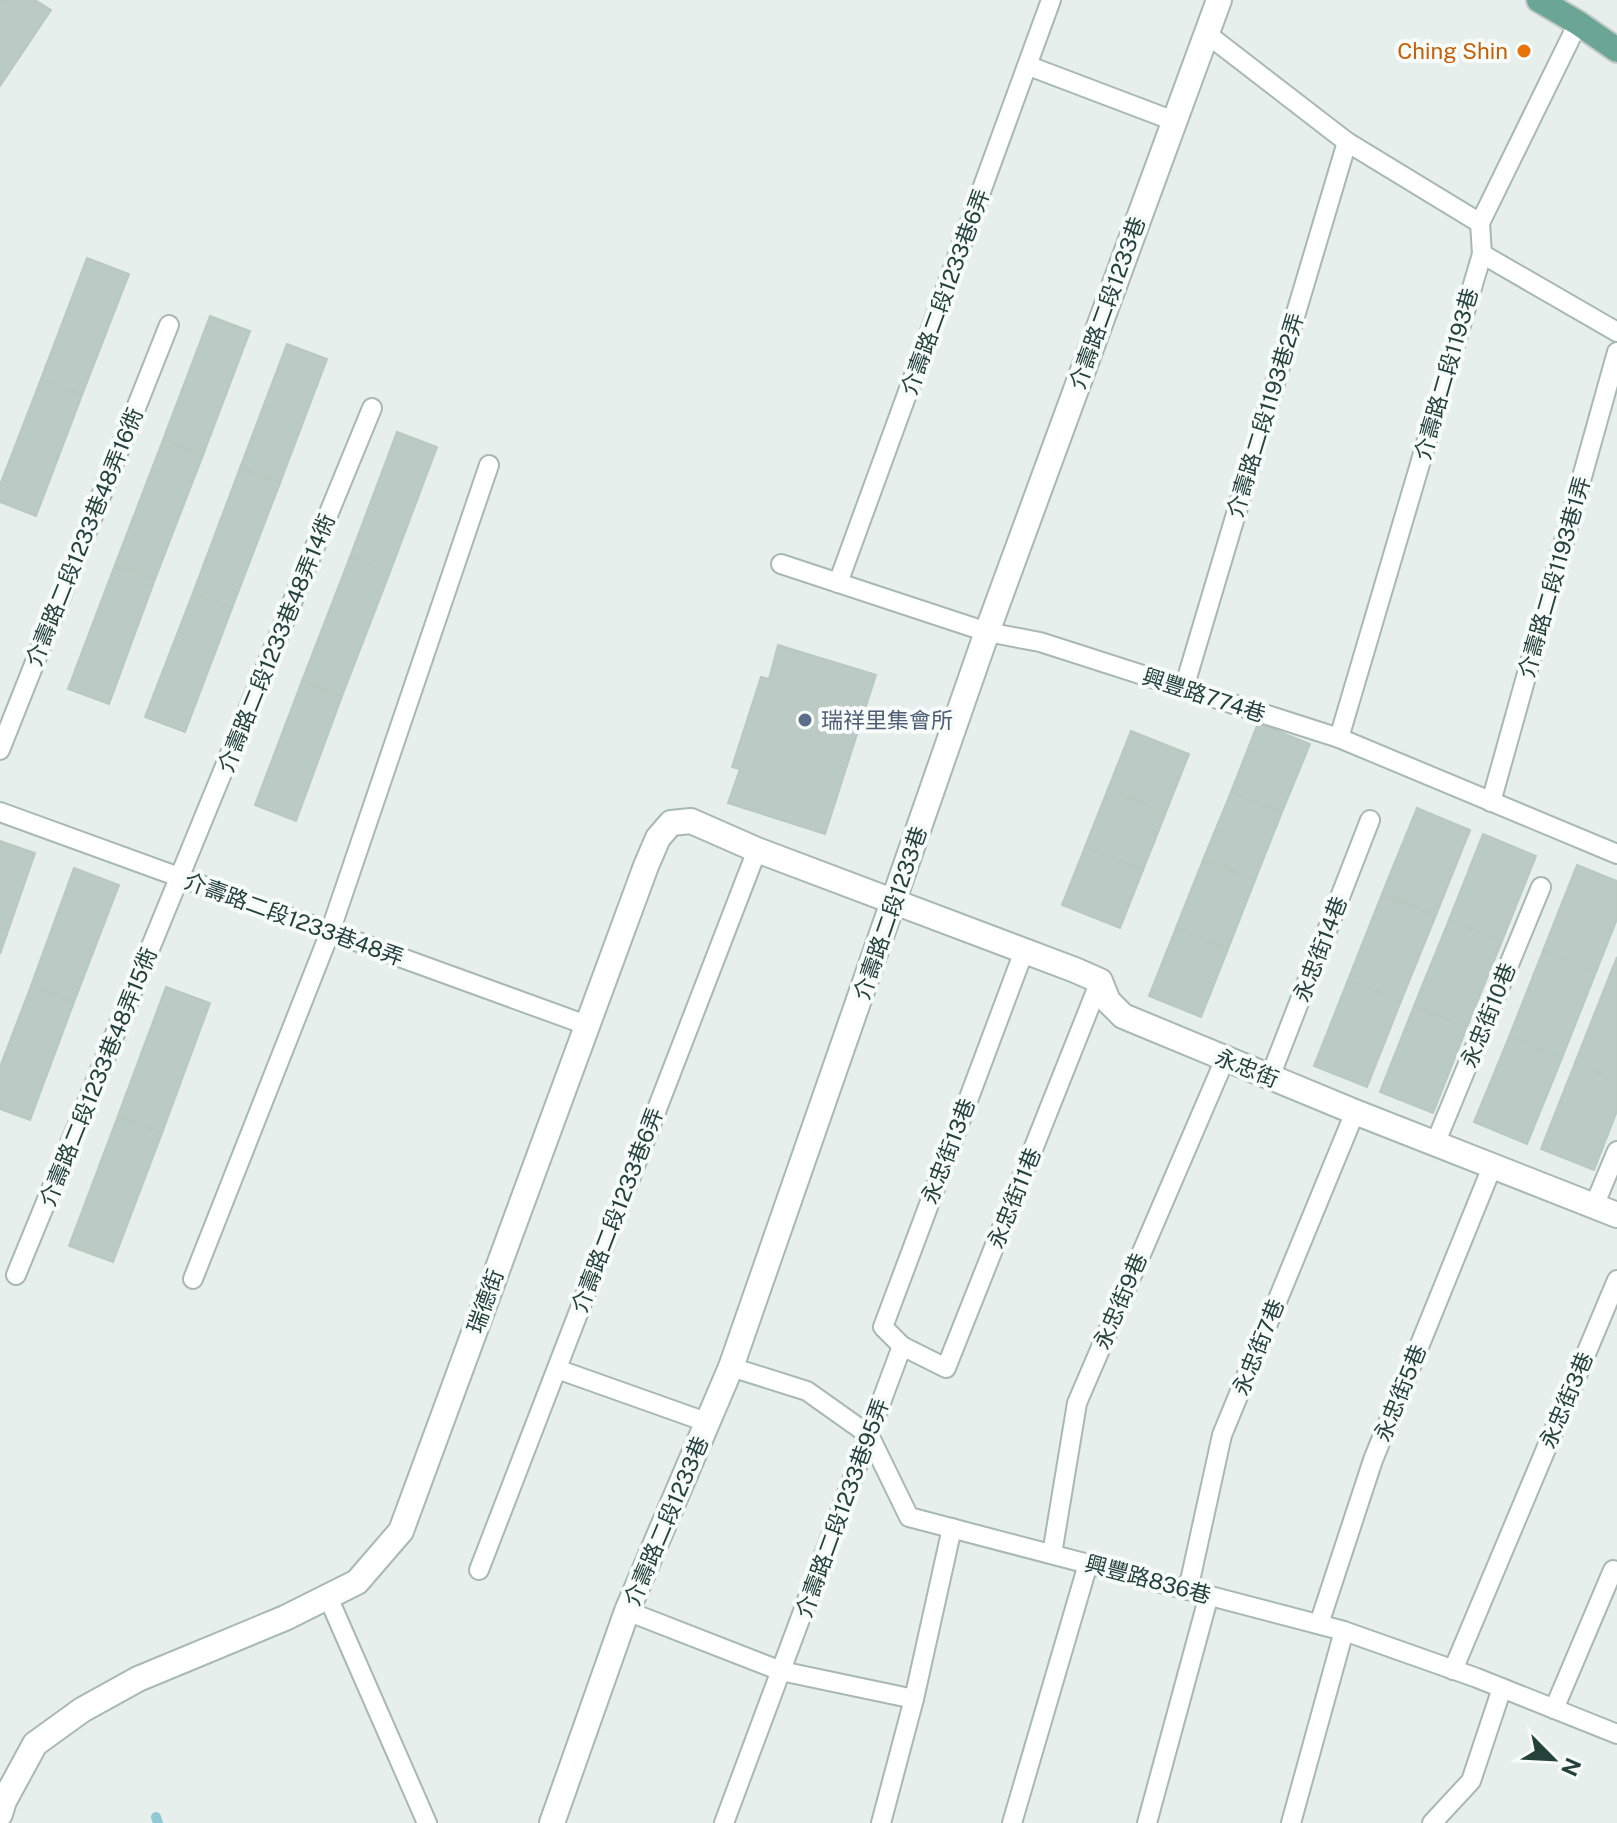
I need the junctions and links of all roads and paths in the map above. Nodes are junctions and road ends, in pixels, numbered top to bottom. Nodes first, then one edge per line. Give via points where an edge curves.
1 (1051, 0) edge
2 (1219, 0) edge
3 (1541, 1) edge
4 (1578, 23) junction
5 (1207, 34) junction
6 (1617, 50) edge
7 (1029, 66) junction
8 (1174, 121) junction
9 (1347, 142) junction
10 (1480, 223) junction
11 (1482, 254) junction
12 (169, 325) dead end
13 (1617, 332) edge
14 (1617, 352) edge
15 (372, 408) dead end
16 (489, 465) dead end
17 (781, 564) dead end
18 (838, 583) junction
19 (987, 632) junction
20 (1184, 688) junction
21 (1339, 738) junction
22 (0, 750) edge
23 (1491, 802) junction
24 (0, 812) edge
25 (1370, 820) dead end
26 (757, 850) junction
27 (1617, 854) edge
28 (181, 878) junction
29 (1541, 887) dead end
30 (894, 902) junction
31 (330, 932) junction
32 (1024, 951) junction
33 (1100, 981) junction
34 (589, 1026) junction
35 (1225, 1059) junction
36 (1270, 1077) junction
37 (1355, 1112) junction
38 (1435, 1144) junction
39 (1617, 1151) edge
40 (1492, 1167) junction
41 (1606, 1211) edge
42 (16, 1275) dead end
43 (193, 1279) dead end
44 (1617, 1280) edge
45 (902, 1346) junction
46 (731, 1367) junction
47 (557, 1369) junction
48 (709, 1423) junction
49 (869, 1435) junction
50 (952, 1528) junction
51 (1052, 1554) junction
52 (1088, 1564) junction
53 (479, 1570) dead end
54 (1613, 1570) dead end
55 (1188, 1590) junction
56 (1209, 1595) junction
57 (328, 1597) junction
58 (627, 1611) junction
59 (1319, 1624) junction
60 (1344, 1631) junction
61 (1453, 1670) junction
62 (781, 1671) junction
63 (1502, 1688) junction
64 (914, 1699) junction
65 (1554, 1709) junction
66 (1617, 1734) edge
67 (0, 1814) edge
68 (427, 1823) edge
69 (552, 1823) edge
70 (724, 1823) edge
71 (881, 1823) edge
72 (1012, 1823) edge
73 (1147, 1823) edge
74 (1291, 1823) edge
75 (1432, 1823) edge

1 - 7 lane, 介壽路二段1233巷6弄
2 - 5 street, 介壽路二段1233巷
3 - 4 main road
4 - 6 main road
4 - 10 lane, 介壽路二段1193巷
5 - 8 street, 介壽路二段1233巷
5 - 9 lane
7 - 8 lane
7 - 18 lane, 介壽路二段1233巷6弄
8 - 19 street, 介壽路二段1233巷
9 - 10 lane
9 - 20 lane, 介壽路二段1193巷2弄
10 - 11 lane, 介壽路二段1193巷
11 - 13 lane
11 - 21 lane, 介壽路二段1193巷
12 - 22 lane, 介壽路二段1233巷48弄16衖
14 - 23 lane, 介壽路二段1193巷1弄
15 - 28 lane, 介壽路二段1233巷48弄14衖
16 - 31 lane
17 - 18 lane, 興豐路774巷
18 - 19 lane, 興豐路774巷
19 - 20 lane, 興豐路774巷 via 1040,642
19 - 30 street, 介壽路二段1233巷
20 - 21 lane, 興豐路774巷
21 - 23 lane, 興豐路774巷
23 - 27 lane, 興豐路774巷
24 - 28 lane, 介壽路二段1233巷48弄
25 - 36 lane, 永忠街14巷
26 - 30 street, 瑞德街
26 - 34 street, 瑞德街 via 691,821 671,823 646,866
26 - 47 lane, 介壽路二段1233巷6弄
28 - 31 lane, 介壽路二段1233巷48弄
28 - 42 lane, 介壽路二段1233巷48弄15衖
29 - 38 lane, 永忠街10巷
30 - 32 street
30 - 46 street, 介壽路二段1233巷
31 - 34 lane, 介壽路二段1233巷48弄
31 - 43 lane
32 - 33 street
32 - 45 lane, 永忠街13巷 via 883,1327
33 - 35 street, 永忠街 via 1108,1001 1123,1016
33 - 45 lane, 永忠街11巷 via 946,1368
34 - 57 street, 瑞德街 via 401,1531 357,1582
35 - 36 street, 永忠街
35 - 51 lane, 永忠街9巷 via 1077,1403
36 - 37 street, 永忠街
37 - 38 street, 永忠街
37 - 55 lane, 永忠街7巷 via 1222,1435
38 - 40 street, 永忠街
39 - 41 lane
40 - 41 street, 永忠街
40 - 59 lane, 永忠街5巷 via 1373,1460
44 - 61 lane, 永忠街3巷
45 - 49 lane, 介壽路二段1233巷95弄
46 - 48 street, 介壽路二段1233巷
46 - 49 lane, 興豐路836巷 via 807,1391
47 - 48 lane
47 - 53 lane, 介壽路二段1233巷6弄
48 - 58 street, 介壽路二段1233巷
49 - 50 lane, 興豐路836巷 via 909,1517
49 - 62 lane, 介壽路二段1233巷95弄
50 - 51 lane, 興豐路836巷
50 - 64 lane
51 - 52 lane, 興豐路836巷
52 - 55 lane, 興豐路836巷
52 - 72 lane
54 - 65 lane
55 - 56 lane, 興豐路836巷
56 - 59 lane, 興豐路836巷
56 - 73 lane
57 - 67 street, 瑞德街 via 138,1679 82,1710 35,1744
57 - 68 lane
58 - 62 lane
58 - 69 street, 介壽路二段1233巷
59 - 60 lane, 興豐路836巷
60 - 61 lane, 興豐路836巷
60 - 74 lane
61 - 63 lane, 興豐路836巷
62 - 64 lane
62 - 70 lane, 介壽路二段1233巷95弄
63 - 65 lane, 興豐路836巷
63 - 75 lane via 1471,1781
64 - 71 lane
65 - 66 lane, 興豐路836巷

